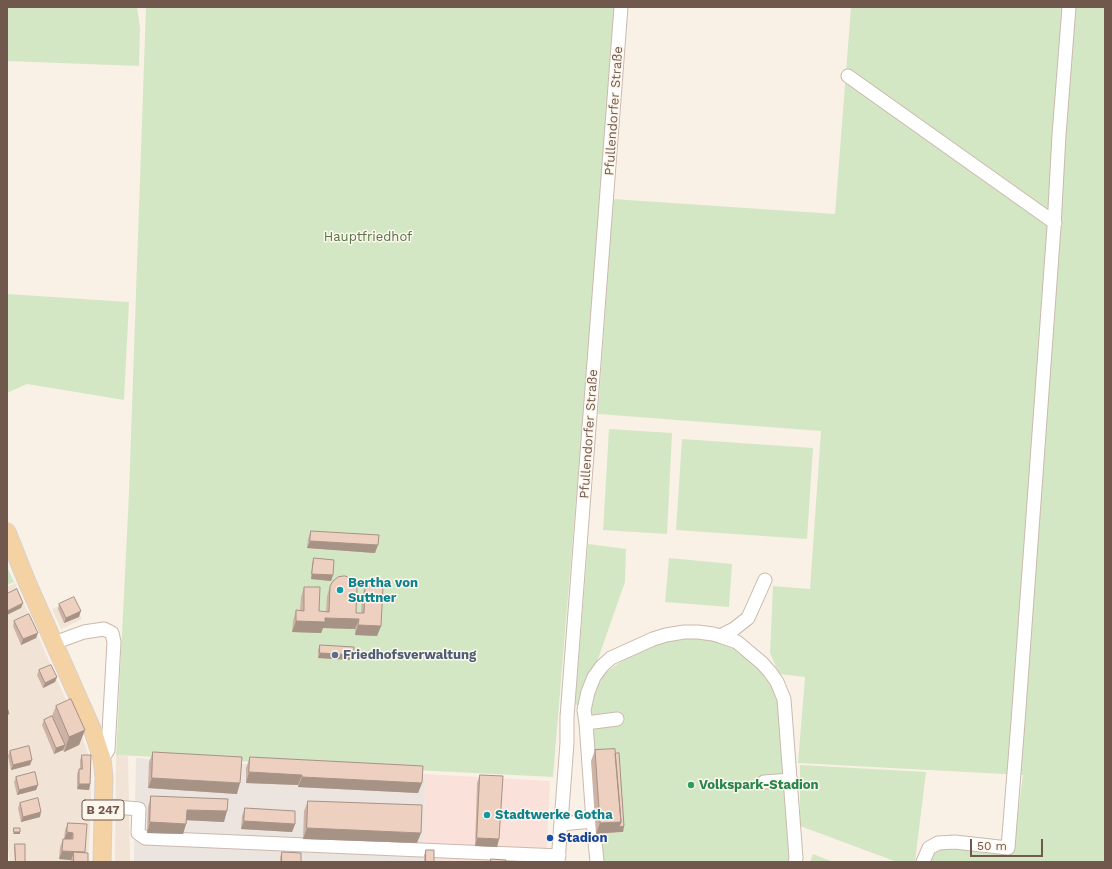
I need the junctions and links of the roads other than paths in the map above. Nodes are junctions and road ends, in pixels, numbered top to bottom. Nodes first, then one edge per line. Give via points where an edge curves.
1 (621, 7) edge
2 (1069, 7) edge
3 (848, 76) dead end
4 (1055, 223) junction
5 (7, 532) edge
6 (765, 580) dead end
7 (740, 624) junction
8 (720, 636) junction
9 (737, 642) junction
10 (54, 643) junction
11 (617, 720) dead end
12 (586, 723) junction
13 (102, 759) junction
14 (791, 780) junction
15 (764, 782) dead end
16 (104, 806) junction
17 (593, 821) junction
18 (561, 824) junction
19 (558, 859) edge
20 (102, 862) edge
21 (597, 862) edge
22 (795, 862) edge
23 (923, 862) edge

1 - 18 street, Pfullendorfer Straße
2 - 4 street
3 - 4 street
4 - 23 street via 1008,848 955,842 938,843 929,848
5 - 10 main road, B 247
6 - 7 street via 748,618
7 - 8 street
7 - 9 street
8 - 9 street
8 - 12 street via 698,632 666,635 646,641 611,658 594,677 588,692 584,710
9 - 14 street via 770,672 784,699
10 - 13 main road, B 247 via 93,731
10 - 13 street via 91,631 104,629 112,633 114,642 108,750
11 - 12 street
12 - 17 street
13 - 16 main road, B 247
14 - 15 street
14 - 22 street
16 - 19 street via 139,809 138,833 145,838
16 - 20 main road, B 247
17 - 18 street
17 - 21 street
18 - 19 street, Pfullendorfer Straße

